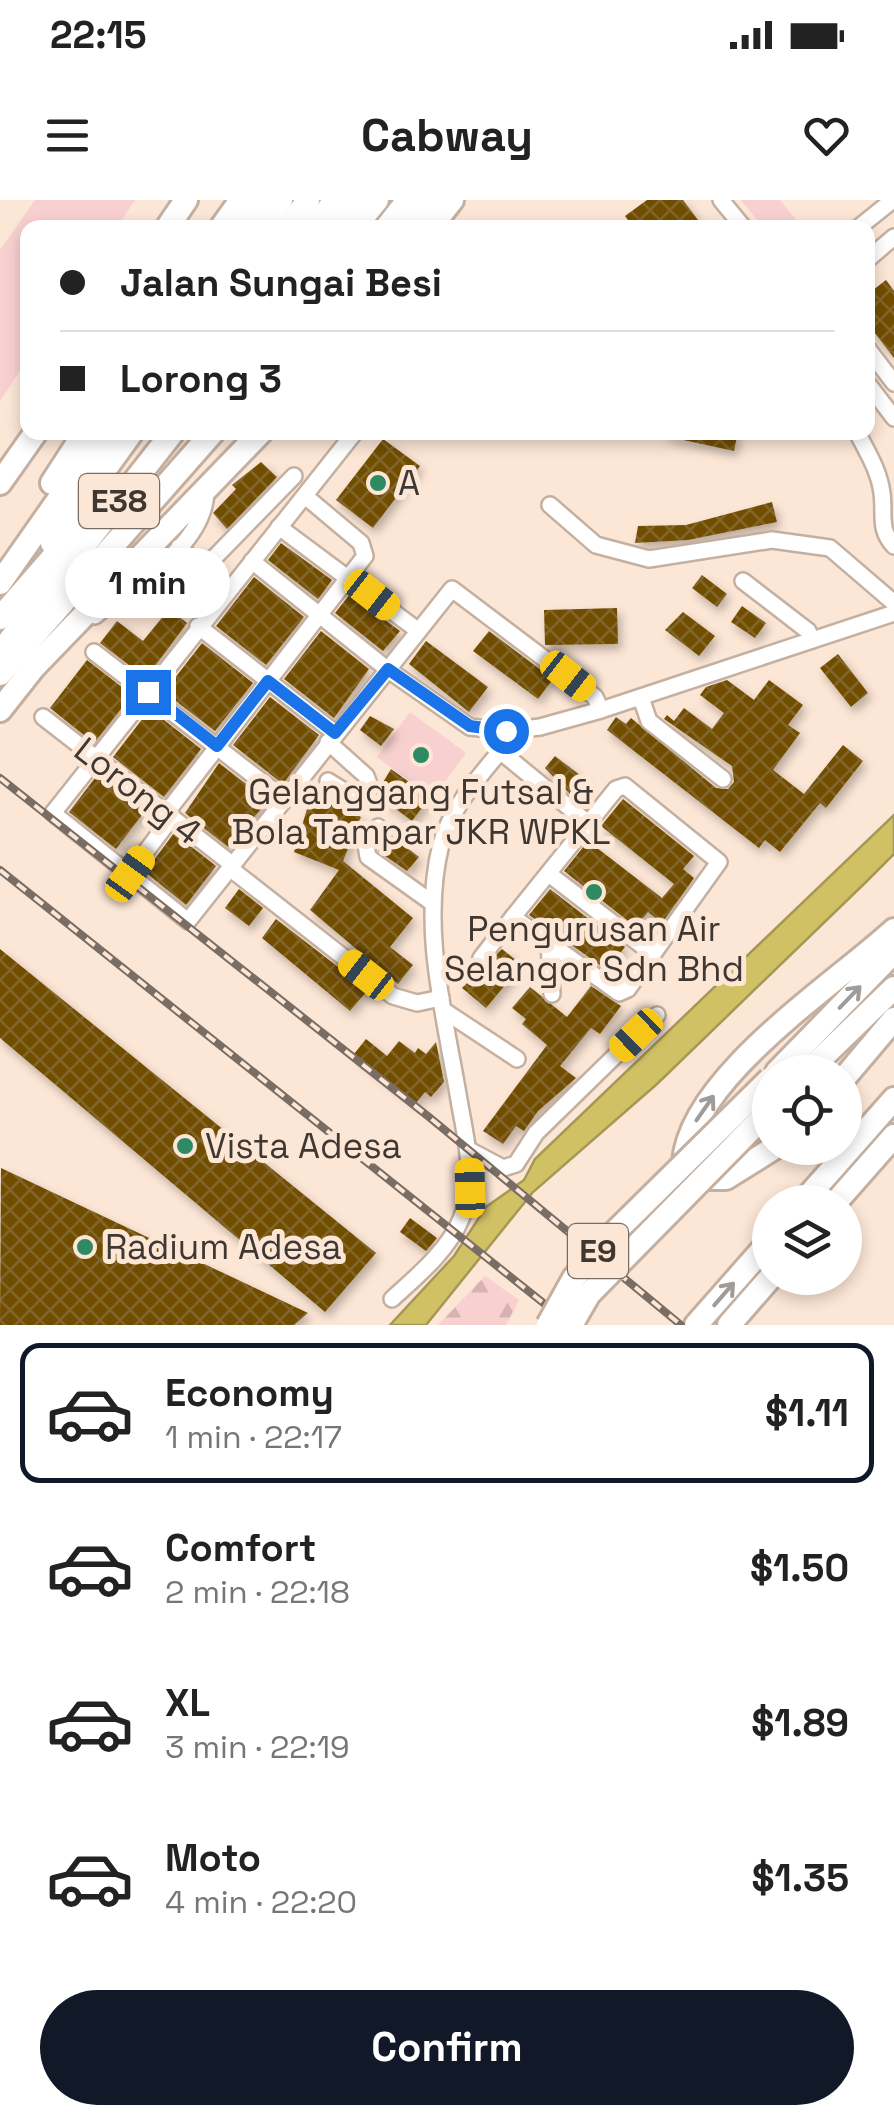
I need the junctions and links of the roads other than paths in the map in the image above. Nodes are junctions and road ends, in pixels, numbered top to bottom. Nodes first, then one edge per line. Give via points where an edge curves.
1 (356, 200) edge
2 (376, 200) edge
3 (408, 200) edge
4 (431, 200) edge
5 (452, 200) edge
6 (721, 200) edge
7 (893, 200) edge
8 (340, 220) edge
9 (360, 220) edge
10 (392, 220) edge
11 (415, 220) edge
12 (436, 220) edge
13 (737, 220) edge
14 (868, 220) edge
15 (875, 358) edge
16 (894, 382) edge
17 (875, 393) edge
18 (893, 415) edge
19 (22, 440) edge
20 (30, 440) edge
21 (80, 440) edge
22 (100, 440) edge
23 (126, 440) edge
24 (148, 440) edge
25 (167, 440) edge
26 (206, 440) edge
27 (242, 440) edge
28 (253, 440) edge
29 (349, 440) edge
30 (861, 440) edge
31 (0, 470) edge
32 (294, 476) dead end
33 (214, 480) junction
34 (0, 484) edge
35 (305, 496) junction
36 (550, 506) dead end
37 (279, 526) junction
38 (894, 546) edge
39 (179, 547) junction
40 (0, 561) edge
41 (252, 561) junction
42 (350, 578) junction
43 (743, 581) dead end
44 (0, 583) edge
45 (894, 603) edge
46 (894, 612) edge
47 (321, 615) junction
48 (0, 619) edge
49 (198, 626) junction
50 (416, 629) junction
51 (812, 640) junction
52 (94, 652) dead end
53 (0, 653) edge
54 (34, 667) junction
55 (388, 669) junction
56 (0, 674) edge
57 (268, 681) junction
58 (148, 692) junction
59 (641, 698) junction
60 (0, 710) edge
61 (602, 710) junction
62 (43, 717) dead end
63 (517, 731) junction
64 (331, 738) junction
65 (217, 746) junction
66 (500, 752) junction
67 (98, 759) junction
68 (723, 779) dead end
69 (328, 781) dead end
70 (284, 799) junction
71 (169, 815) junction
72 (588, 823) junction
73 (378, 827) dead end
74 (232, 867) junction
75 (130, 874) junction
76 (549, 874) junction
77 (432, 902) junction
78 (514, 917) junction
79 (894, 930) edge
80 (549, 943) junction
81 (894, 952) edge
82 (652, 954) junction
83 (481, 958) dead end
84 (894, 988) edge
85 (552, 994) dead end
86 (444, 1005) junction
87 (657, 1014) dead end
88 (894, 1018) edge
89 (813, 1055) edge
90 (815, 1055) edge
91 (862, 1057) edge
92 (517, 1060) dead end
93 (752, 1097) edge
94 (894, 1099) edge
95 (752, 1128) edge
96 (894, 1136) edge
97 (469, 1150) junction
98 (752, 1160) edge
99 (819, 1185) edge
100 (851, 1185) edge
101 (752, 1261) edge
102 (755, 1295) edge
103 (392, 1299) dead end
104 (548, 1325) edge
105 (570, 1325) edge
106 (696, 1325) edge
107 (729, 1325) edge

1 - 8 highway
2 - 9 highway
3 - 10 highway
4 - 11 highway
5 - 12 highway
6 - 13 street
7 - 14 street
15 - 16 street
17 - 18 street
19 - 31 highway
20 - 34 highway
21 - 40 highway
22 - 44 highway
23 - 48 highway
24 - 48 highway, E38
25 - 53 highway, E38
26 - 56 highway
27 - 33 highway
28 - 33 highway
29 - 35 street
30 - 38 street via 875,465 882,526
32 - 39 street via 214,560 195,562
33 - 39 street
33 - 54 highway
35 - 37 street
35 - 42 street via 365,548
36 - 45 street via 596,546 648,559 772,540 830,548
37 - 41 street
37 - 42 street
39 - 54 street
41 - 47 street
41 - 49 street
42 - 47 street
42 - 50 street
43 - 51 street
46 - 51 street
47 - 55 street
47 - 57 street
49 - 57 street
49 - 58 street
50 - 55 street
50 - 61 street via 446,592 458,590 595,697
51 - 59 street
52 - 58 street
54 - 60 highway
55 - 63 street via 470,726
55 - 64 street
57 - 64 street
57 - 65 street
58 - 65 street
58 - 67 street
59 - 61 street
59 - 68 street via 649,720
61 - 63 street
62 - 67 street, Lorong 4
63 - 66 street
64 - 69 street via 369,784 353,798
64 - 70 street
65 - 70 street
65 - 71 street
66 - 72 street
66 - 77 street via 442,840
67 - 71 street, Lorong 4
67 - 75 street via 53,813
70 - 74 street
71 - 74 street, Lorong 4
71 - 75 street
72 - 76 street
72 - 82 street via 625,786 719,862
73 - 77 street via 366,844 368,857
74 - 75 street via 188,921
74 - 86 street, Lorong 4 via 393,996
76 - 78 street
76 - 82 street
77 - 86 street
78 - 80 street
78 - 83 street
98 -> 79 highway via 717,1180 696,1178 684,1162 698,1117 739,1064
80 - 82 street via 619,993
80 - 85 street
89 -> 81 highway
84 - 90 highway
86 - 92 street
86 - 97 street
87 - 97 street via 536,1134 516,1164 503,1168
88 - 91 highway
93 - 104 highway, E9, bridge via 574,1278
94 - 99 highway
95 - 105 highway, E9, bridge via 589,1294
96 - 100 highway
97 - 103 street via 470,1188 460,1222 429,1265
106 -> 101 highway
102 - 107 highway

